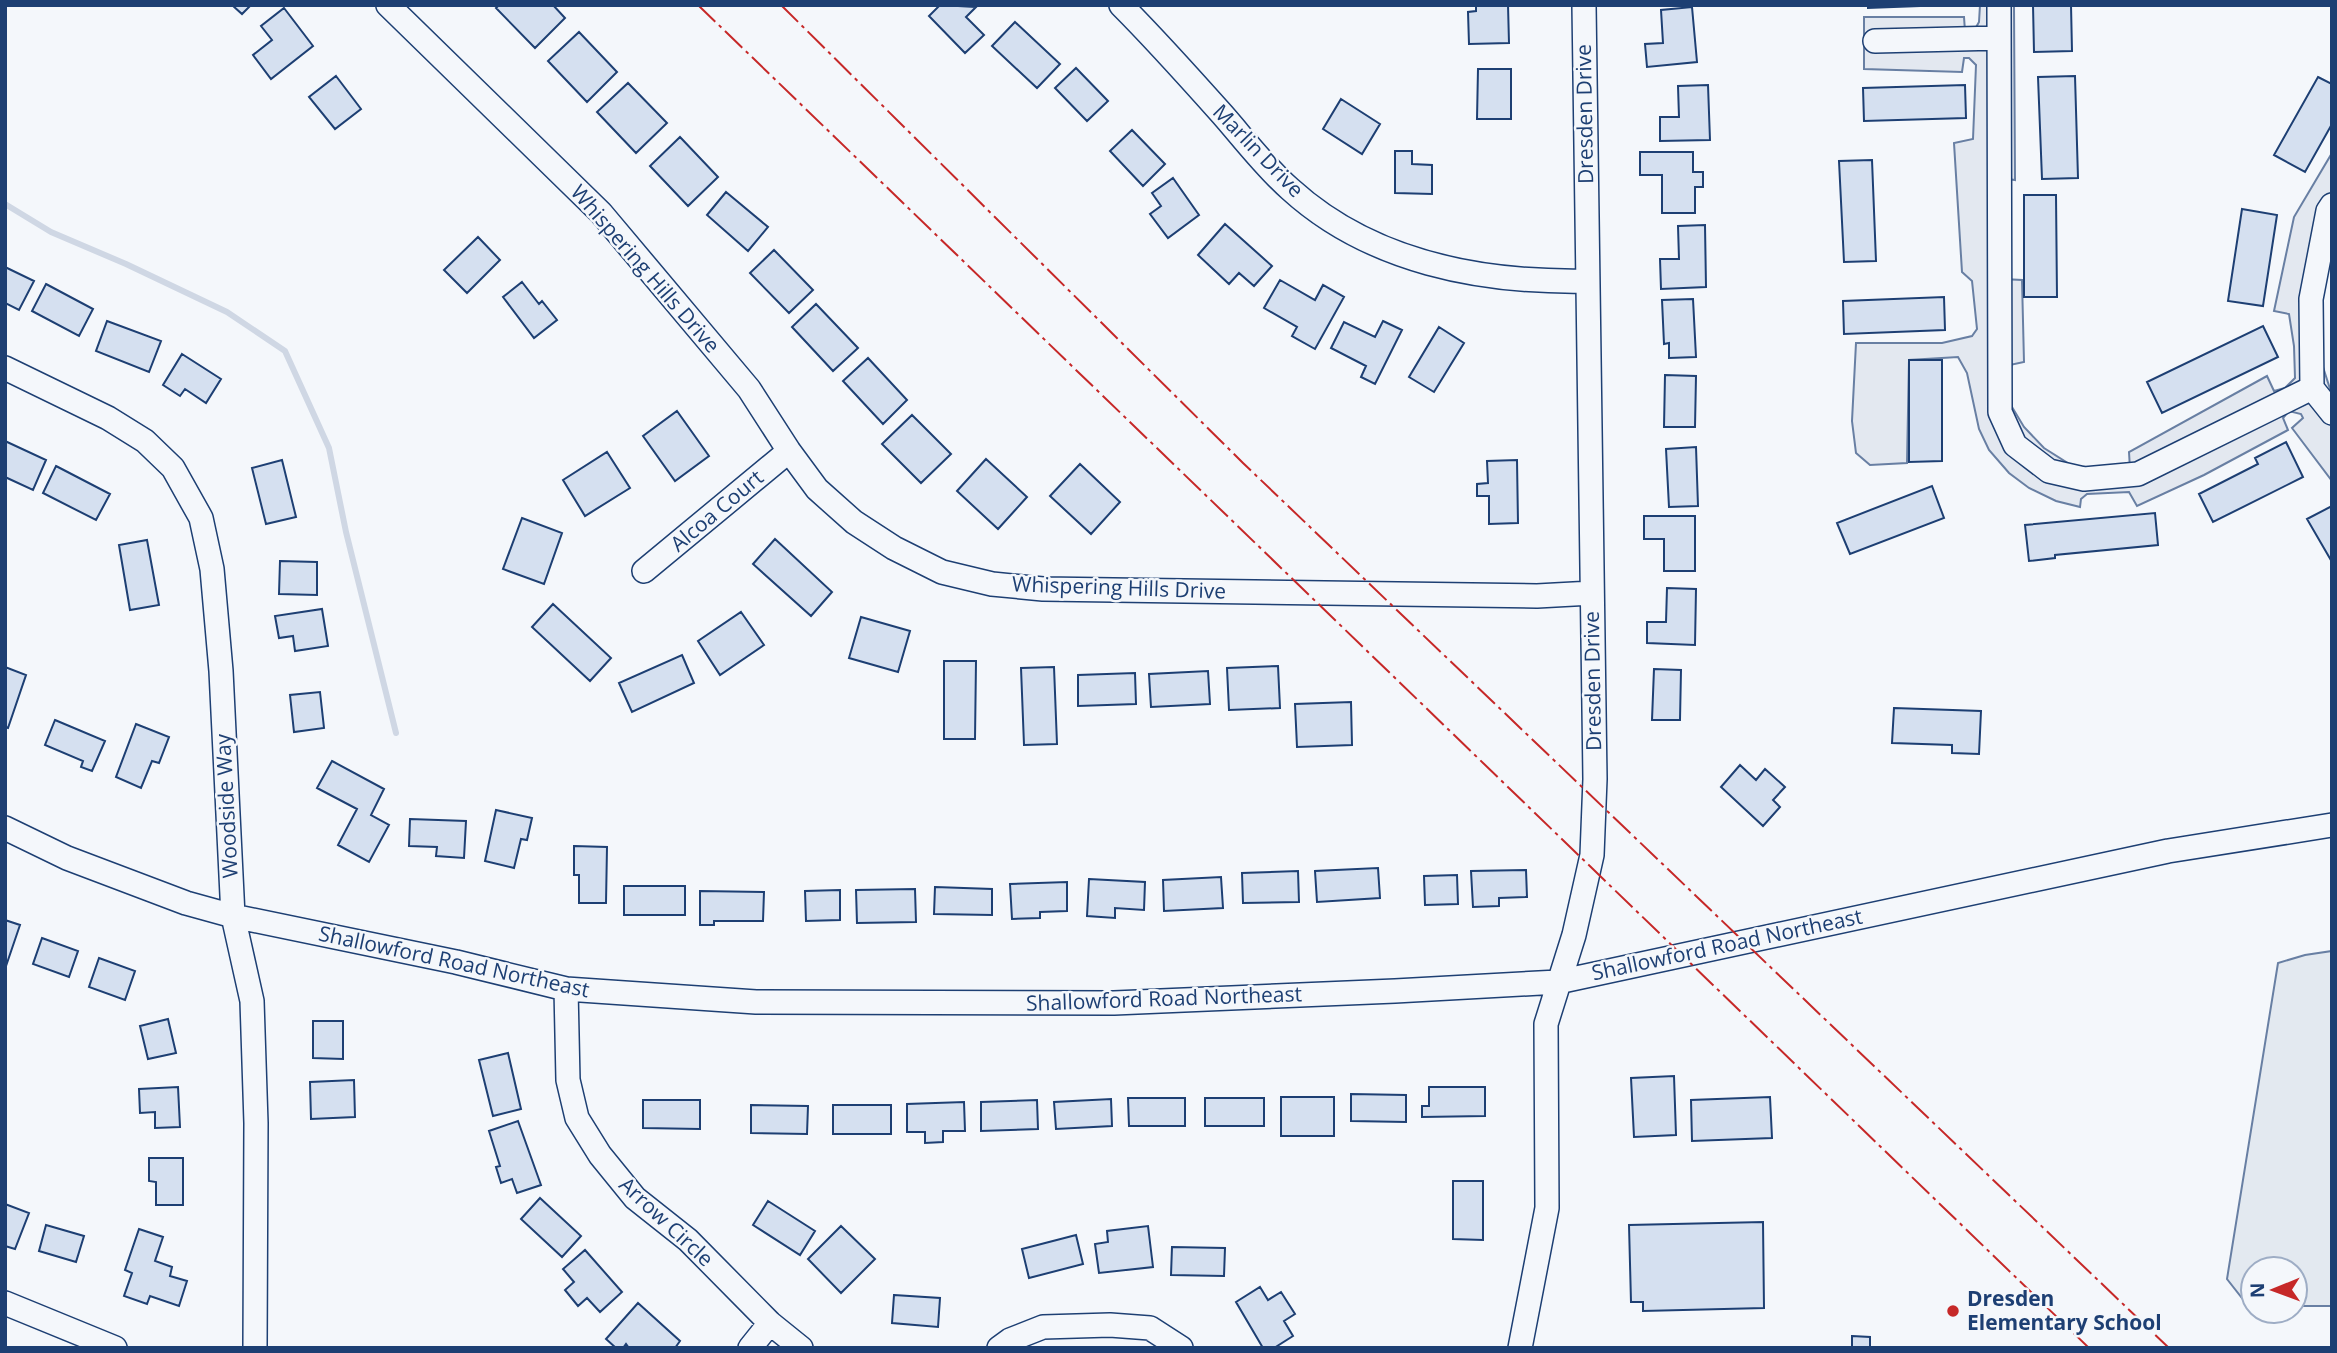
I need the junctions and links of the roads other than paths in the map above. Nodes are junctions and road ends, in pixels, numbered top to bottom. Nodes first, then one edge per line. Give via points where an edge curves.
1 (388, 5) edge
2 (1121, 5) edge
3 (1584, 5) edge
4 (1999, 5) edge
5 (1999, 38) junction
6 (1875, 40) dead end
7 (2332, 205) edge
8 (1587, 281) junction
9 (5, 368) edge
10 (2312, 387) junction
11 (2332, 413) edge
12 (789, 451) junction
13 (644, 571) dead end
14 (1592, 593) junction
15 (2332, 825) edge
16 (5, 828) edge
17 (233, 916) junction
18 (1558, 982) junction
19 (566, 989) junction
20 (5, 1303) edge
21 (770, 1322) junction
22 (115, 1348) edge
23 (255, 1348) edge
24 (750, 1348) edge
25 (801, 1348) edge
26 (999, 1348) edge
27 (1181, 1348) edge
28 (1520, 1348) edge

1 - 12 street, Whispering Hills Drive via 601,213 749,389
2 - 8 street, Marlin Drive via 1290,189 1329,220 1367,241 1439,267 1532,280
3 - 8 street, Dresden Drive
4 - 5 street
5 - 6 street
5 - 10 street via 2000,412 2015,445 2049,471 2084,479 2138,474
7 - 10 street via 2311,299
8 - 14 street, Dresden Drive
9 - 17 street, Woodside Way via 145,441 173,468 201,518 212,569
10 - 11 street
12 - 13 street, Alcoa Court
12 - 14 street, Whispering Hills Drive via 817,489 854,522 942,572 992,584 1084,590
14 - 18 street, Dresden Drive via 1592,855
15 - 18 street, Shallowford Road Northeast via 2168,851
16 - 17 street, Shallowford Road Northeast via 67,858
17 - 19 street, Shallowford Road Northeast
17 - 23 street, Woodside Way via 252,1001
18 - 19 street, Shallowford Road Northeast via 1114,1003 755,1002
18 - 28 street, Dresden Drive via 1546,1024 1547,1208
19 - 21 street, Arrow Circle via 568,1080 577,1118 635,1198 688,1240
20 - 22 street
21 - 24 street
21 - 25 street, Arrow Circle
26 - 27 street via 1043,1328 1110,1325 1150,1328

